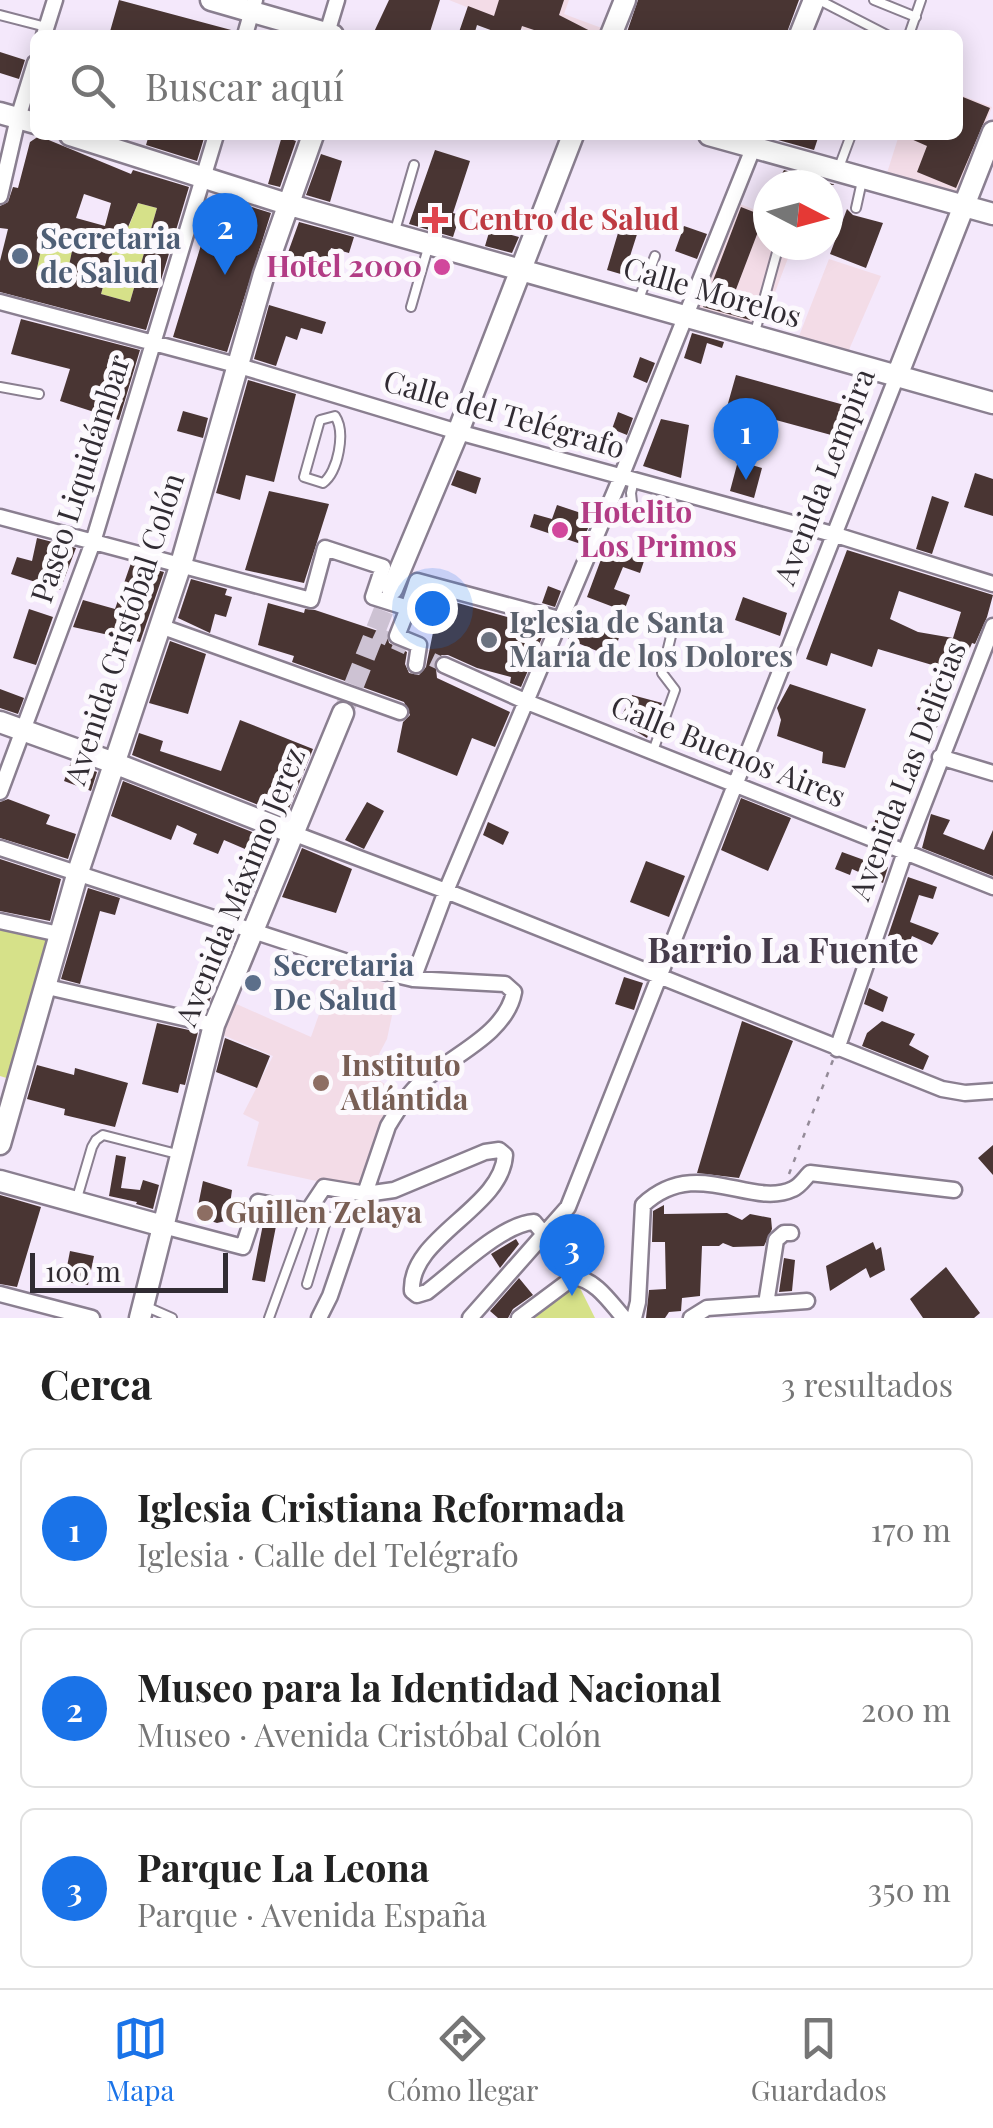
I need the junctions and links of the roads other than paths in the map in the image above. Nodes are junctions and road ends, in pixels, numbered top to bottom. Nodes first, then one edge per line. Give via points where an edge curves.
1 (55, 0) edge
2 (211, 0) edge
3 (336, 0) edge
4 (624, 0) edge
5 (817, 0) edge
6 (874, 0) edge
7 (921, 0) edge
8 (838, 4) edge
9 (253, 6) edge
10 (0, 15) edge
11 (916, 16) junction
12 (42, 30) edge
13 (45, 30) edge
14 (319, 30) edge
15 (331, 30) edge
16 (613, 30) edge
17 (802, 30) edge
18 (880, 30) edge
19 (911, 30) edge
20 (30, 79) edge
21 (18, 118) edge
22 (993, 132) edge
23 (85, 140) edge
24 (215, 140) edge
25 (311, 140) edge
26 (571, 140) edge
27 (850, 140) edge
28 (756, 141) edge
29 (414, 165) dead end
30 (838, 170) joint
31 (843, 171) edge
32 (863, 177) junction
33 (203, 179) junction
34 (0, 196) edge
35 (290, 205) junction
36 (963, 205) junction
37 (856, 208) dead end
38 (993, 214) edge
39 (394, 234) junction
40 (430, 244) junction
41 (655, 256) dead end
42 (775, 260) edge
43 (522, 269) junction
44 (0, 302) edge
45 (637, 303) junction
46 (411, 307) dead end
47 (686, 317) junction
48 (754, 336) junction
49 (155, 343) junction
50 (236, 365) junction
51 (897, 376) junction
52 (0, 387) edge
53 (39, 394) dead end
54 (342, 398) junction
55 (993, 403) edge
56 (336, 416) junction
57 (458, 432) junction
58 (628, 479) junction
59 (0, 517) edge
60 (634, 520) dead end
61 (836, 535) junction
62 (92, 542) junction
63 (181, 564) junction
64 (993, 584) edge
65 (392, 589) tunnel mouth
66 (408, 608) junction
67 (559, 620) junction
68 (160, 626) junction
69 (993, 626) edge
70 (672, 632) dead end
71 (444, 665) tunnel mouth
72 (416, 666) dead end
73 (527, 702) junction
74 (400, 712) dead end
75 (343, 713) tunnel mouth
76 (0, 722) edge
77 (22, 731) junction
78 (653, 751) junction
79 (940, 757) junction
80 (114, 762) junction
81 (993, 773) edge
82 (734, 785) junction
83 (0, 792) edge
84 (295, 834) junction
85 (0, 848) edge
86 (905, 852) junction
87 (77, 874) junction
88 (993, 887) edge
89 (446, 891) junction
90 (0, 921) edge
91 (254, 930) junction
92 (59, 934) junction
93 (658, 978) junction
94 (414, 979) junction
95 (43, 986) junction
96 (214, 1024) junction
97 (837, 1050) junction
98 (993, 1091) edge
99 (0, 1144) edge
100 (181, 1155) junction
101 (0, 1181) edge
102 (954, 1190) dead end
103 (363, 1201) junction
104 (76, 1202) junction
105 (308, 1211) junction
106 (163, 1226) junction
107 (791, 1233) dead end
108 (544, 1234) junction
109 (307, 1284) dead end
110 (0, 1294) edge
111 (807, 1301) dead end
112 (766, 1304) junction
113 (141, 1311) edge
114 (92, 1318) edge
115 (172, 1318) edge
116 (268, 1318) edge
117 (319, 1318) edge
118 (470, 1318) edge
119 (518, 1318) edge
120 (624, 1318) edge
121 (634, 1318) edge
122 (691, 1318) edge

1 - 13 street
2 - 9 main road
3 - 15 street
4 - 16 main road
5 - 8 lane
5 - 17 main road
6 - 11 lane
7 - 11 lane
8 - 18 lane
9 - 14 main road
10 - 12 lane
11 - 19 lane
20 - 21 street
21 - 34 street
22 - 36 main road, Avenida Lempira
23 - 33 main road, Calle Morelos
24 - 33 street, Paseo Liquidámbar
25 - 35 main road, Avenida Cristóbal Colón
26 - 43 main road
27 - 30 lane
28 - 30 main road
28 - 47 street
29 - 39 lane
31 - 32 main road
32 - 36 main road
32 - 37 lane
33 - 35 main road, Calle Morelos
33 - 49 street, Paseo Liquidámbar
35 - 39 main road, Calle Morelos
35 - 50 main road, Avenida Cristóbal Colón
36 - 38 main road
36 - 51 main road, Avenida Lempira
39 - 40 main road, Calle Morelos
40 - 43 main road, Calle Morelos
40 - 46 lane
41 - 45 lane
42 - 48 lane
43 - 45 main road, Calle Morelos
43 - 57 main road
44 - 49 street, Calle del Telégrafo
45 - 47 main road, Calle Morelos
47 - 48 main road, Calle Morelos
47 - 58 street
48 - 51 main road, Calle Morelos
49 - 50 street, Calle del Telégrafo
49 - 62 street, Paseo Liquidámbar
50 - 54 street, Calle del Telégrafo
50 - 63 main road, Avenida Cristóbal Colón
51 - 55 main road, Calle Morelos
51 - 61 street, Avenida Lempira
52 - 53 lane
54 - 56 lane
54 - 57 street, Calle del Telégrafo
56 - 56 lane via 342,432 323,483 304,476 320,420
57 - 58 street, Calle del Telégrafo
57 - 65 main road
58 - 60 lane
58 - 61 street, Calle del Telégrafo
58 - 67 street
59 - 62 street
61 - 64 street, Calle del Telégrafo
61 - 82 street, Avenida Lempira
62 - 63 street
62 - 77 street, Paseo Liquidámbar
63 - 66 street via 312,600 325,548 383,567 373,597
63 - 68 main road, Avenida Cristóbal Colón
66 - 67 street via 417,581
66 - 72 street via 398,636 419,644
67 - 73 street
68 - 74 street
68 - 80 main road, Avenida Cristóbal Colón
69 - 79 street, Avenida Las Delicias
70 - 78 lane via 662,673 675,690
71 - 73 street, Calle Buenos Aires
73 - 78 street, Calle Buenos Aires
73 - 89 street
75 - 84 main road, Avenida Máximo Jerez
76 - 77 main road
77 - 80 main road
77 - 83 street, Paseo Liquidámbar
78 - 82 street, Calle Buenos Aires
79 - 81 street
79 - 86 street, Avenida Las Delicias
80 - 84 main road
80 - 87 main road, Avenida Cristóbal Colón
82 - 86 street, Calle Buenos Aires
82 - 93 street, Avenida Lempira
84 - 89 street
84 - 91 main road, Avenida Máximo Jerez
85 - 87 street
86 - 88 street, Calle Buenos Aires
86 - 97 street, Avenida Las Delicias
87 - 91 street
87 - 92 main road, Avenida Cristóbal Colón
89 - 93 street
89 - 94 street
90 - 92 street
91 - 94 street
91 - 96 main road, Avenida Máximo Jerez
92 - 95 main road, Avenida Cristóbal Colón
93 - 97 street
93 - 108 street, Avenida Lempira via 568,1208
94 - 103 street via 504,984 514,992 485,1034 403,1101
95 - 96 street
95 - 99 main road, Avenida Cristóbal Colón
96 - 100 main road, Avenida Máximo Jerez
97 - 98 street via 942,1089
100 - 104 lane via 103,1135 92,1147
100 - 106 main road, Avenida Máximo Jerez
101 - 104 main road
102 - 121 street via 810,1173 782,1193 678,1185 643,1206
103 - 105 street via 324,1187
103 - 108 street via 485,1152 505,1156 501,1176 415,1266 412,1291 418,1295 524,1223 534,1222
103 - 109 lane via 327,1218
103 - 117 street
104 - 106 main road
105 - 106 street via 258,1202 244,1248
105 - 116 lane
106 - 113 main road, Avenida Máximo Jerez
107 - 112 street via 776,1240
108 - 118 street, Avenida Lempira
110 - 114 street
111 - 112 street
112 - 122 street via 707,1308
113 - 115 lane
119 - 120 street via 574,1277 596,1287

